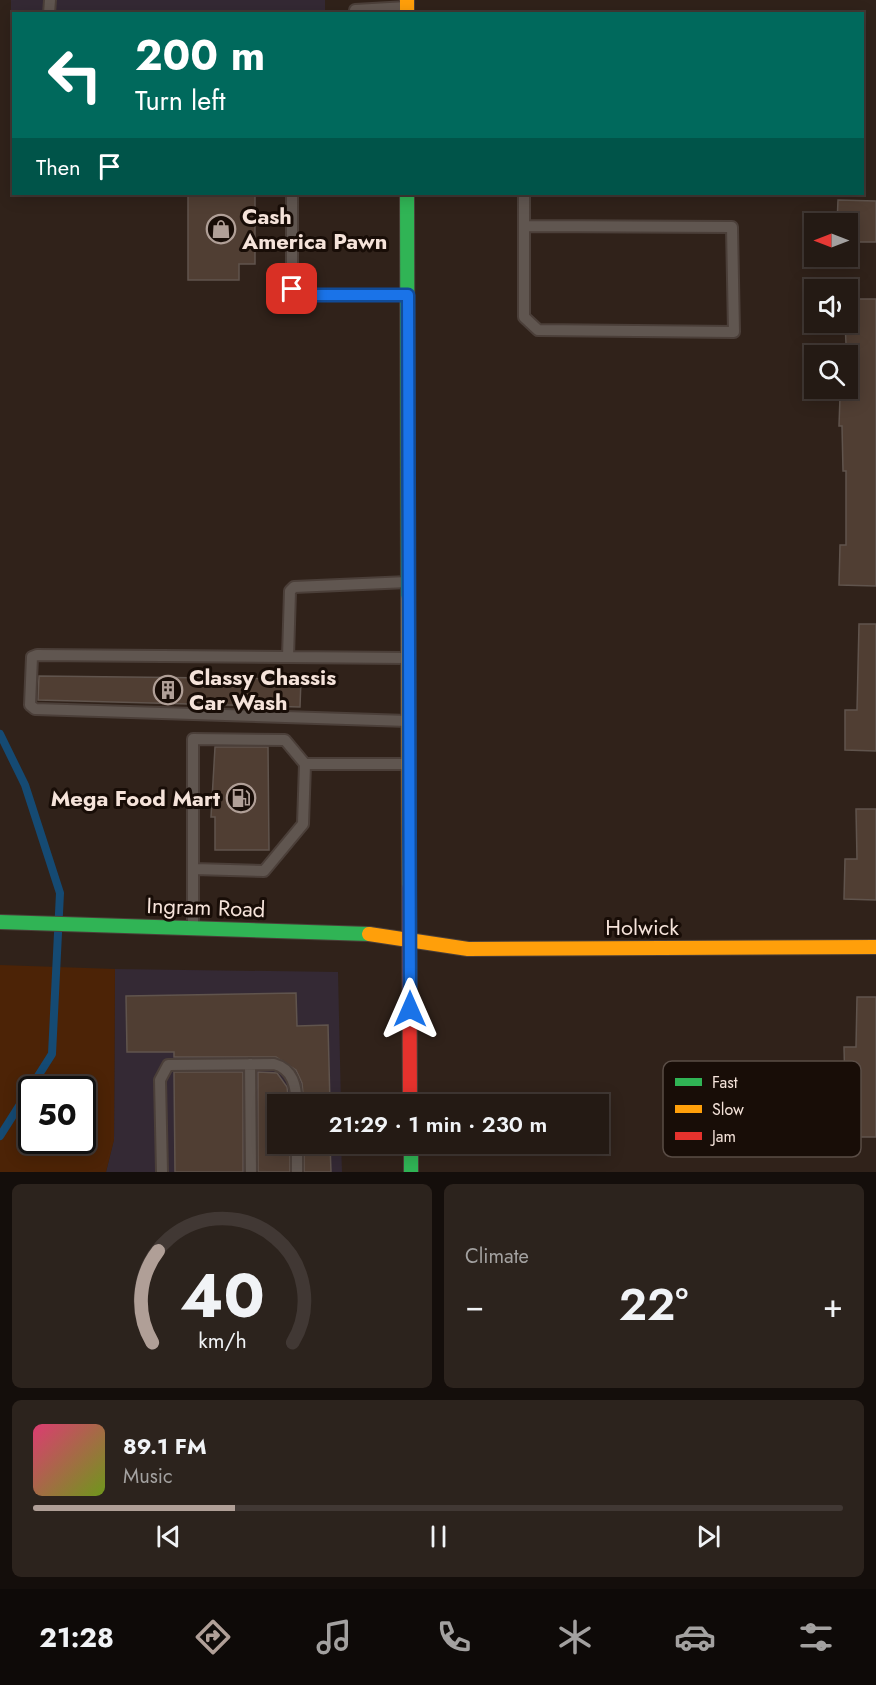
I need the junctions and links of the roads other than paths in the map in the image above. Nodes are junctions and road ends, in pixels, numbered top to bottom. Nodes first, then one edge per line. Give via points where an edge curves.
1 (407, 7) edge
2 (354, 8) edge
3 (292, 195) edge
4 (407, 195) edge
5 (524, 195) edge
6 (526, 226) junction
7 (408, 295) junction
8 (408, 582) junction
9 (288, 657) junction
10 (408, 658) junction
11 (285, 719) junction
12 (408, 721) junction
13 (285, 740) junction
14 (305, 764) junction
15 (408, 764) junction
16 (194, 869) junction
17 (1, 922) edge
18 (193, 927) junction
19 (409, 941) junction
20 (876, 947) edge
21 (250, 1064) junction
22 (295, 1094) edge
23 (410, 1094) edge
24 (297, 1154) edge
25 (411, 1154) edge
26 (162, 1172) edge
27 (251, 1172) edge
28 (297, 1172) edge
29 (411, 1172) edge

1 - 2 lane
3 - 7 lane via 292,289 299,295
4 - 7 main road
5 - 6 lane
6 - 6 lane via 524,317 538,330 734,332 732,227
7 - 8 main road
8 - 9 lane via 294,587 290,591
8 - 10 main road
9 - 10 lane
9 - 11 lane via 32,657 30,705 35,709
10 - 12 main road
11 - 12 lane
11 - 13 lane
12 - 15 main road
13 - 14 lane
13 - 16 lane via 193,739
14 - 15 lane
14 - 16 lane via 303,824 264,871
15 - 19 main road
16 - 18 lane
17 - 18 main road, Ingram Road
18 - 19 main road, Ingram Road via 366,934
19 - 20 main road, Holwick via 468,949
19 - 23 main road
21 - 22 lane via 284,1066 292,1076
21 - 26 lane via 177,1064 168,1065 163,1071
21 - 27 lane
24 - 28 lane
25 - 29 main road

